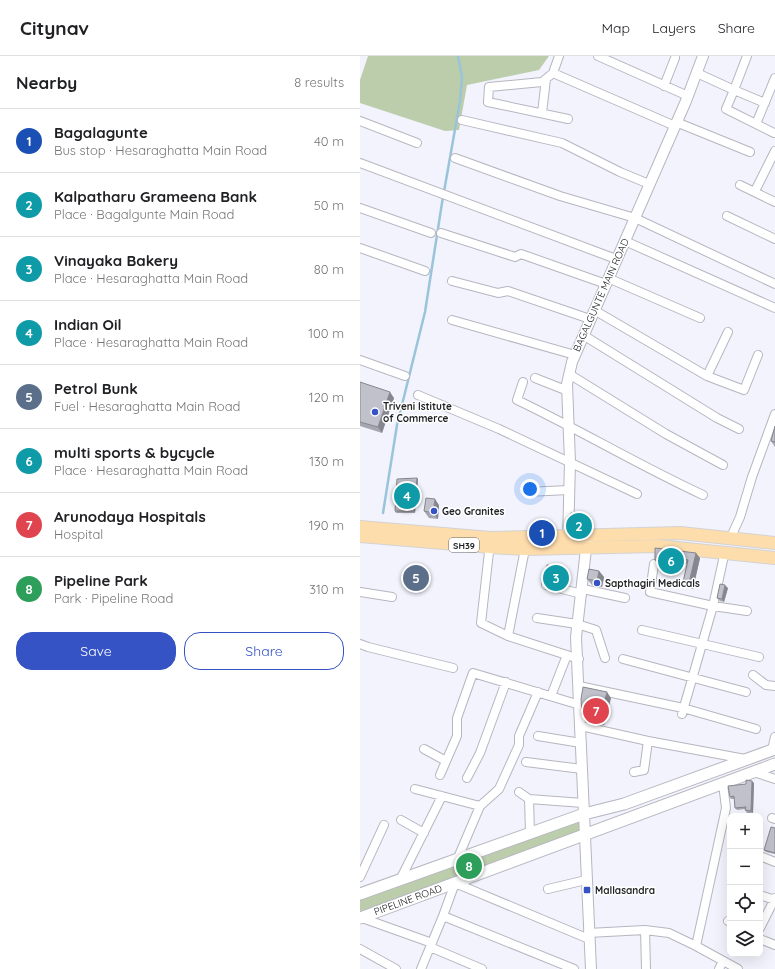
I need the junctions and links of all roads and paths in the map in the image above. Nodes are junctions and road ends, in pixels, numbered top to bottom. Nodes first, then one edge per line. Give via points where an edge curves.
1 (559, 56) edge
2 (598, 56) edge
3 (703, 56) edge
4 (746, 56) edge
5 (675, 58) dead end
6 (553, 73) junction
7 (697, 73) junction
8 (775, 78) edge
9 (546, 79) junction
10 (664, 86) junction
11 (734, 90) junction
12 (688, 96) junction
13 (765, 103) junction
14 (542, 113) junction
15 (568, 119) dead end
16 (462, 120) dead end
17 (360, 121) edge
18 (676, 124) junction
19 (756, 124) junction
20 (774, 133) edge
21 (417, 143) dead end
22 (775, 151) edge
23 (750, 152) dead end
24 (455, 158) dead end
25 (360, 163) edge
26 (649, 184) junction
27 (740, 185) dead end
28 (755, 191) junction
29 (775, 202) edge
30 (360, 208) edge
31 (727, 216) dead end
32 (634, 218) junction
33 (430, 233) dead end
34 (441, 233) dead end
35 (775, 239) edge
36 (625, 241) junction
37 (360, 248) edge
38 (616, 259) junction
39 (424, 271) dead end
40 (452, 281) dead end
41 (607, 281) junction
42 (775, 284) edge
43 (775, 308) edge
44 (592, 315) junction
45 (700, 318) dead end
46 (452, 320) dead end
47 (728, 332) dead end
48 (583, 335) junction
49 (575, 355) junction
50 (758, 355) dead end
51 (360, 360) edge
52 (569, 374) junction
53 (405, 376) dead end
54 (707, 376) junction
55 (535, 378) dead end
56 (523, 382) dead end
57 (568, 390) junction
58 (418, 395) dead end
59 (775, 414) edge
60 (569, 425) junction
61 (739, 429) dead end
62 (570, 462) junction
63 (723, 465) dead end
64 (569, 490) junction
65 (526, 492) dead end
66 (637, 494) dead end
67 (703, 495) dead end
68 (360, 527) edge
69 (568, 535) junction
70 (360, 536) edge
71 (730, 539) junction
72 (587, 540) junction
73 (490, 543) junction
74 (775, 544) edge
75 (525, 549) junction
76 (568, 549) junction
77 (725, 551) junction
78 (775, 558) edge
79 (654, 564) edge
80 (546, 586) dead end
81 (582, 591) junction
82 (360, 592) edge
83 (392, 597) dead end
84 (625, 598) dead end
85 (713, 606) junction
86 (747, 612) dead end
87 (537, 618) dead end
88 (577, 624) junction
89 (642, 630) dead end
90 (508, 636) junction
91 (702, 643) junction
92 (360, 644) edge
93 (567, 656) junction
94 (758, 657) dead end
95 (604, 658) dead end
96 (623, 658) dead end
97 (579, 659) junction
98 (453, 668) dead end
99 (753, 675) dead end
100 (691, 678) junction
101 (506, 682) junction
102 (579, 686) junction
103 (775, 686) edge
104 (538, 692) junction
105 (746, 692) dead end
106 (551, 696) junction
107 (580, 705) junction
108 (682, 711) junction
109 (581, 726) junction
110 (756, 729) dead end
111 (538, 736) dead end
112 (775, 736) edge
113 (648, 741) junction
114 (581, 743) junction
115 (424, 749) dead end
116 (774, 749) edge
117 (746, 760) junction
118 (446, 761) junction
119 (526, 762) dead end
120 (775, 764) edge
121 (582, 769) junction
122 (634, 772) dead end
123 (754, 772) junction
124 (440, 775) dead end
125 (467, 778) dead end
126 (775, 779) edge
127 (723, 784) junction
128 (415, 788) dead end
129 (519, 792) dead end
130 (442, 796) junction
131 (529, 799) junction
132 (480, 806) junction
133 (583, 808) junction
134 (401, 820) dead end
135 (384, 825) dead end
136 (424, 833) junction
137 (530, 833) junction
138 (584, 835) junction
139 (763, 857) edge
140 (457, 860) junction
141 (775, 862) edge
142 (360, 877) edge
143 (400, 880) junction
144 (586, 880) junction
145 (455, 883) junction
146 (548, 889) dead end
147 (360, 894) edge
148 (763, 896) edge
149 (775, 899) edge
150 (443, 916) junction
151 (361, 918) edge
152 (763, 922) edge
153 (645, 930) junction
154 (589, 936) junction
155 (763, 940) edge
156 (431, 945) junction
157 (775, 945) edge
158 (696, 946) junction
159 (360, 949) edge
160 (723, 961) junction
161 (396, 969) edge
162 (421, 969) edge
163 (482, 969) edge
164 (574, 969) edge
165 (591, 969) edge
166 (646, 969) edge
167 (719, 969) edge
168 (738, 969) edge

1 - 6 street
2 - 10 street
3 - 7 street, BAGALGUNTE MAIN ROAD
4 - 11 street
5 - 10 street
6 - 9 street
6 - 18 street
7 - 11 street
7 - 12 street, BAGALGUNTE MAIN ROAD
8 - 13 street
9 - 14 street
9 - 14 street via 542,82 490,87 488,102
10 - 12 street
11 - 13 street
11 - 19 street via 726,109
12 - 18 street, BAGALGUNTE MAIN ROAD
13 - 19 street
14 - 15 street
16 - 26 street via 562,143
17 - 21 street
18 - 23 street
18 - 26 street, BAGALGUNTE MAIN ROAD
19 - 20 street
22 - 28 street
24 - 32 street via 560,196
25 - 38 street
26 - 32 street, BAGALGUNTE MAIN ROAD
27 - 28 street
28 - 29 street
30 - 33 street
31 - 35 street
32 - 36 street, BAGALGUNTE MAIN ROAD
32 - 42 street
34 - 41 street via 494,252 515,257 521,254
36 - 38 street, BAGALGUNTE MAIN ROAD
36 - 43 street
37 - 39 street
38 - 41 street, BAGALGUNTE MAIN ROAD
40 - 44 street via 498,293 508,291
41 - 44 street, BAGALGUNTE MAIN ROAD
41 - 45 street
44 - 48 street, BAGALGUNTE MAIN ROAD
44 - 54 street
46 - 49 street
47 - 54 street
48 - 49 street, BAGALGUNTE MAIN ROAD
48 - 61 street
49 - 52 street, BAGALGUNTE MAIN ROAD
50 - 54 street via 744,390
51 - 53 street
52 - 57 street, BAGALGUNTE MAIN ROAD
52 - 63 street via 654,427
55 - 57 street
56 - 60 street via 517,400
57 - 60 street, BAGALGUNTE MAIN ROAD
58 - 62 street
59 - 71 street
60 - 62 street, BAGALGUNTE MAIN ROAD
60 - 67 street via 655,473
62 - 64 street, BAGALGUNTE MAIN ROAD
62 - 66 street
64 - 65 street
64 - 69 street, BAGALGUNTE MAIN ROAD
68 - 73 main road
69 - 72 main road
69 - 73 main road
69 - 76 street, BAGALGUNTE MAIN ROAD
70 - 73 main road, SH39
71 - 72 main road via 680,533
71 - 74 main road
72 - 76 main road, SH39
72 - 77 main road, SH39
72 - 81 street
73 - 75 main road, SH39
73 - 90 street via 481,623
75 - 76 main road, SH39
75 - 90 street
77 - 78 main road, SH39
77 - 85 street
79 - 85 street via 650,592
80 - 81 street
81 - 84 street
81 - 88 street
82 - 83 street
85 - 86 street
85 - 91 street
87 - 88 street
88 - 95 street via 596,630
88 - 97 street
89 - 91 street
90 - 93 street
91 - 94 street
91 - 100 street
92 - 98 street
93 - 97 street
93 - 106 street
96 - 100 street
97 - 102 street
99 - 103 street via 766,685
100 - 105 street
100 - 108 street
101 - 104 street
101 - 118 street via 473,673 457,718 457,736
101 - 125 street via 480,753
102 - 107 street
102 - 108 street
104 - 106 street
104 - 132 street via 519,736 519,745 499,789
106 - 107 street
107 - 109 street
108 - 110 street
109 - 113 street
109 - 114 street
111 - 114 street
112 - 116 street
113 - 117 street
113 - 122 street via 644,770
114 - 121 street
115 - 118 street
116 - 117 main road
117 - 133 main road via 624,804
118 - 124 street
119 - 121 street
120 - 123 main road, PIPELINE ROAD
121 - 133 street
123 - 126 street
123 - 127 main road, PIPELINE ROAD
127 - 138 main road, PIPELINE ROAD
127 - 158 street via 726,808
128 - 130 street
129 - 131 street
130 - 132 street
130 - 136 street
131 - 133 street
131 - 137 street
132 - 140 street
133 - 137 main road via 564,821
133 - 138 street
134 - 136 street
135 - 142 street
136 - 143 street
137 - 140 main road
138 - 144 street
138 - 145 main road, PIPELINE ROAD
139 - 141 street
140 - 143 main road
143 - 147 main road
144 - 146 street
144 - 154 street
145 - 150 street
145 - 151 main road, PIPELINE ROAD
145 - 154 street
148 - 149 street
149 - 152 street
150 - 156 street
150 - 164 street
151 - 156 street
153 - 154 street
153 - 158 street via 669,933
153 - 166 street
154 - 165 street
155 - 157 street
156 - 162 street
156 - 163 street
158 - 160 street
159 - 161 street
160 - 167 street
160 - 168 street

